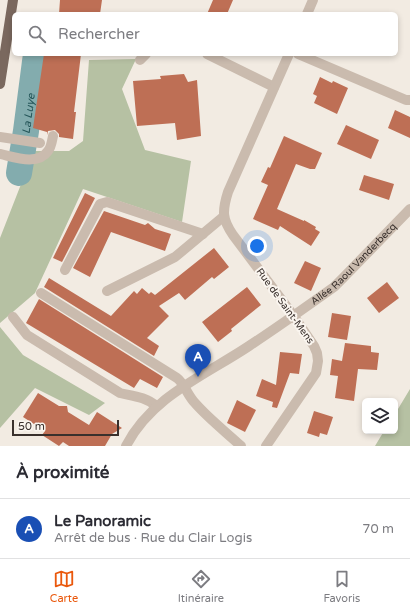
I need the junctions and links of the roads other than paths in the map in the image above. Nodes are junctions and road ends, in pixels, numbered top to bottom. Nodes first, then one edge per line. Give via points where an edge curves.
1 (13, 0) edge
2 (313, 0) edge
3 (307, 12) edge
4 (211, 56) edge
5 (288, 56) edge
6 (303, 56) edge
7 (0, 84) edge
8 (274, 87) junction
9 (410, 100) edge
10 (53, 136) dead end
11 (0, 137) edge
12 (37, 143) dead end
13 (0, 154) edge
14 (410, 209) edge
15 (223, 217) junction
16 (203, 234) junction
17 (65, 270) dead end
18 (107, 291) dead end
19 (40, 293) dead end
20 (293, 315) junction
21 (13, 317) dead end
22 (183, 386) junction
23 (156, 406) junction
24 (126, 446) edge
25 (241, 446) edge
26 (266, 446) edge

1 - 7 main road
2 - 3 street
4 - 8 street
5 - 8 street
6 - 9 street
8 - 15 street via 228,192
10 - 13 street via 48,152 38,159
11 - 12 street
14 - 20 street, Allée Raoul Vanderbecq via 334,287
15 - 16 street
15 - 20 street, Rue de Saint-Mens via 232,235
16 - 17 street via 103,202
16 - 18 street via 175,257
19 - 22 street via 177,378
20 - 22 street, Allée Raoul Vanderbecq via 248,347
20 - 26 street, Rue de Saint-Mens via 314,346 318,361 316,373
21 - 23 street via 33,340 120,393 137,396
22 - 23 street, Allée Raoul Vanderbecq
22 - 25 street via 199,407
23 - 24 street, Allée Raoul Vanderbecq

